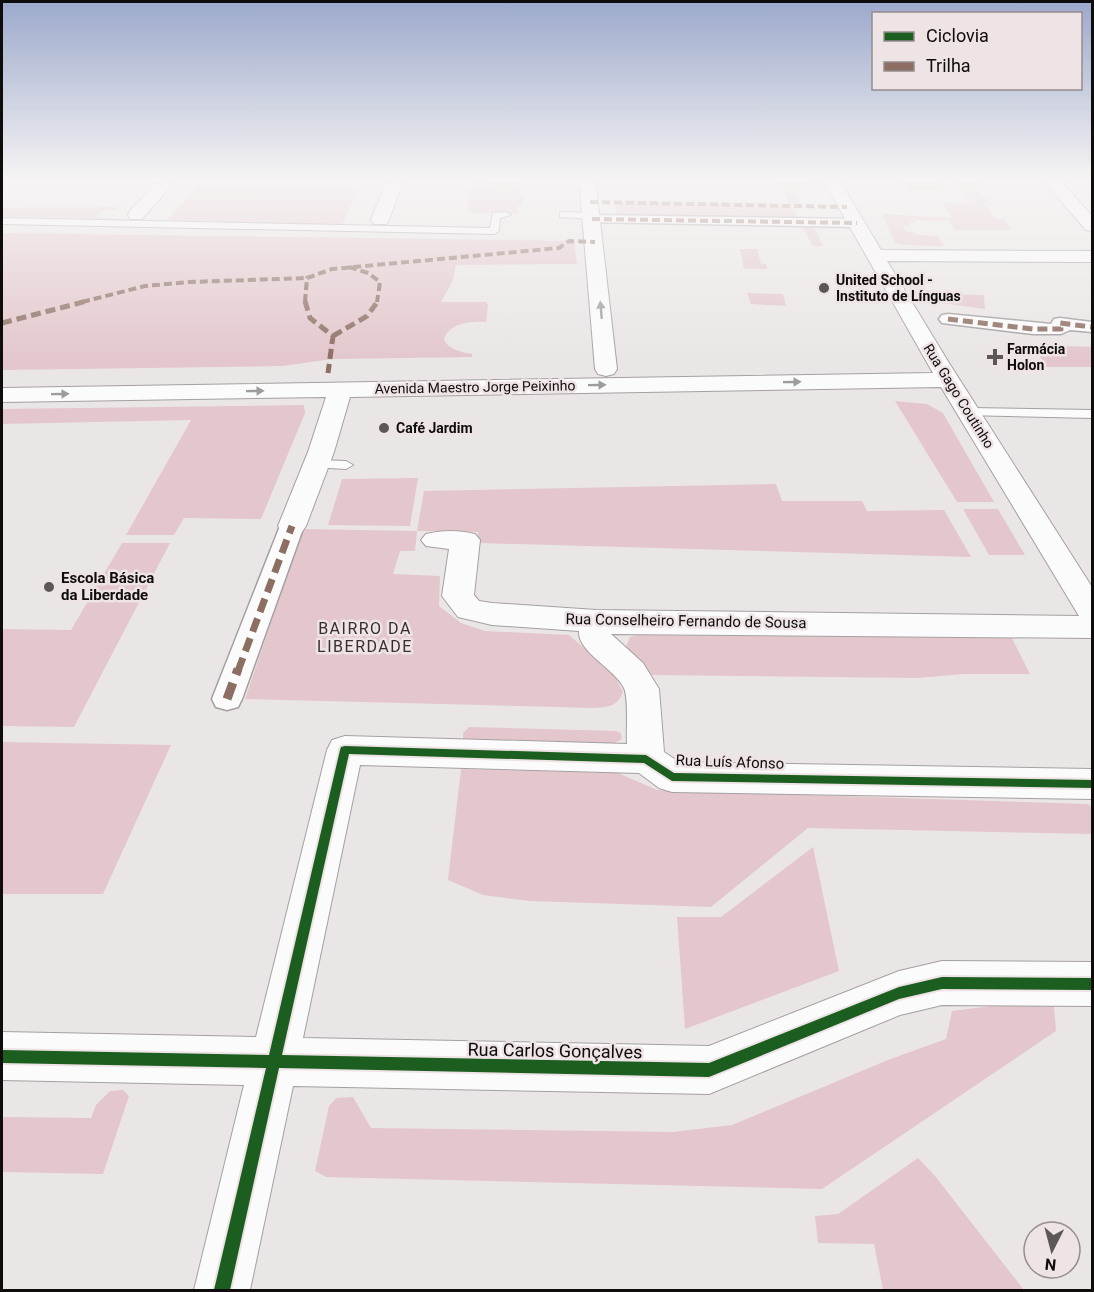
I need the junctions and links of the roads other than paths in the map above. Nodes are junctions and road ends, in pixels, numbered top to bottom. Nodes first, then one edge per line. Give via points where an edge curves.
1 (594, 238) edge
2 (866, 238) edge
3 (876, 255) junction
4 (1092, 256) edge
5 (948, 319) dead end
6 (1092, 327) edge
7 (606, 369) junction
8 (943, 371) junction
9 (2, 378) edge
10 (340, 390) junction
11 (2, 395) edge
12 (970, 412) junction
13 (1092, 414) edge
14 (316, 464) junction
15 (346, 465) dead end
16 (292, 526) joint
17 (436, 540) dead end
18 (1092, 611) edge
19 (596, 621) junction
20 (1092, 627) edge
21 (227, 699) dead end
22 (646, 759) junction
23 (1088, 784) edge
24 (1092, 984) edge
25 (2, 1056) edge
26 (274, 1063) junction
27 (222, 1290) edge

7 -> 1 street
2 - 3 street, Rua Gago Coutinho
3 - 4 street
3 - 8 street, Rua Gago Coutinho
5 - 6 street via 1033,329 1061,329 1060,323
7 - 8 street, Avenida Maestro Jorge Peixinho
7 - 9 street, Avenida Maestro Jorge Peixinho
10 -> 8 street, Avenida Maestro Jorge Peixinho
8 - 12 street, Rua Gago Coutinho
11 -> 10 street, Avenida Maestro Jorge Peixinho
10 - 14 street
12 - 13 lane
12 - 18 street, Rua Gago Coutinho
14 - 15 lane
14 - 16 street
16 - 21 street
17 - 19 street, Rua Conselheiro Fernando de Sousa via 465,540 458,596 470,610
19 - 20 street, Rua Conselheiro Fernando de Sousa
19 - 22 street via 595,638 631,672 642,689
22 - 23 street, Rua Luís Afonso via 672,777
22 - 26 street via 345,750
24 - 26 street, Rua Carlos Gonçalves via 942,983 899,993 709,1070
25 - 26 street, Rua Carlos Gonçalves
26 - 27 street

